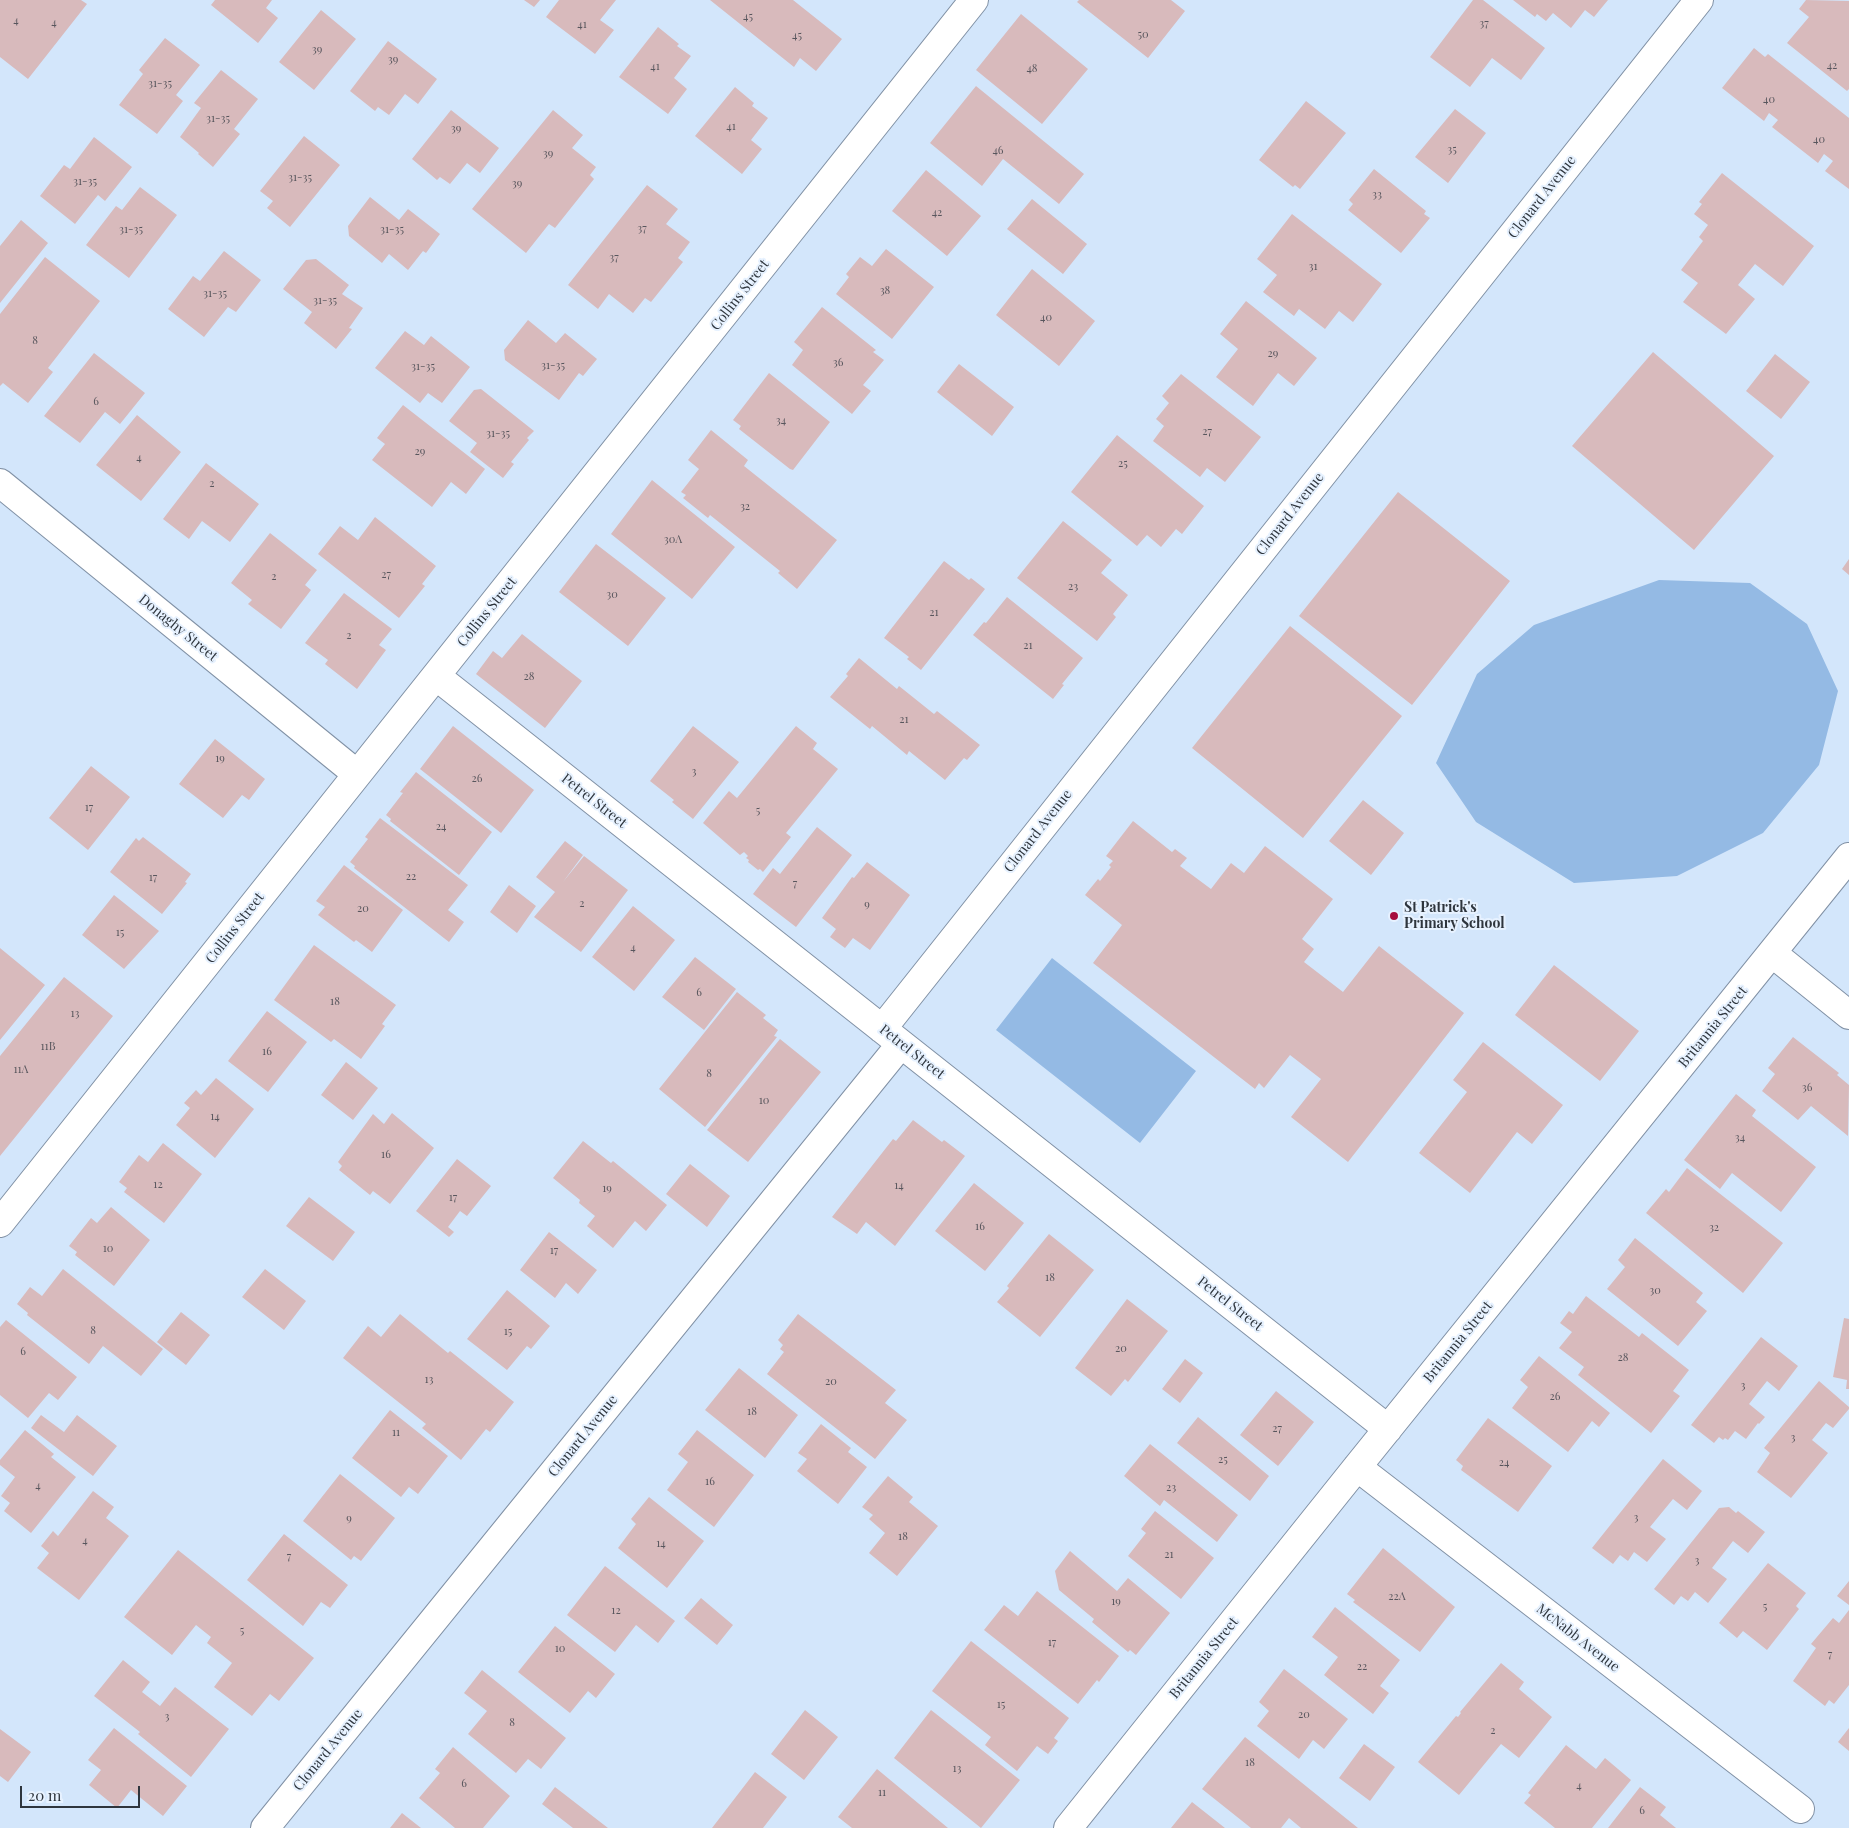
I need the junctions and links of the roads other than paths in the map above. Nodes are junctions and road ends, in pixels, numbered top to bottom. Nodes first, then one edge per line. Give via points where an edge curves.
1 (974, 0) edge
2 (1698, 0) edge
3 (0, 483) edge
4 (436, 676) junction
5 (357, 774) junction
6 (1849, 857) edge
7 (1772, 953) junction
8 (1849, 1015) edge
9 (892, 1036) junction
10 (0, 1222) edge
11 (1388, 1429) junction
12 (1357, 1467) junction
13 (1800, 1809) dead end
14 (265, 1828) edge
15 (1068, 1828) edge

1 - 4 street, Collins Street
2 - 9 street, Clonard Avenue
3 - 5 street, Donaghy Street
4 - 5 street, Collins Street
4 - 9 street, Petrel Street
5 - 10 street, Collins Street
6 - 7 street, Britannia Street
7 - 8 street
7 - 11 street, Britannia Street
9 - 11 street, Petrel Street
9 - 14 street, Clonard Avenue
11 - 12 street, Britannia Street
12 - 13 street, McNabb Avenue
12 - 15 street, Britannia Street

